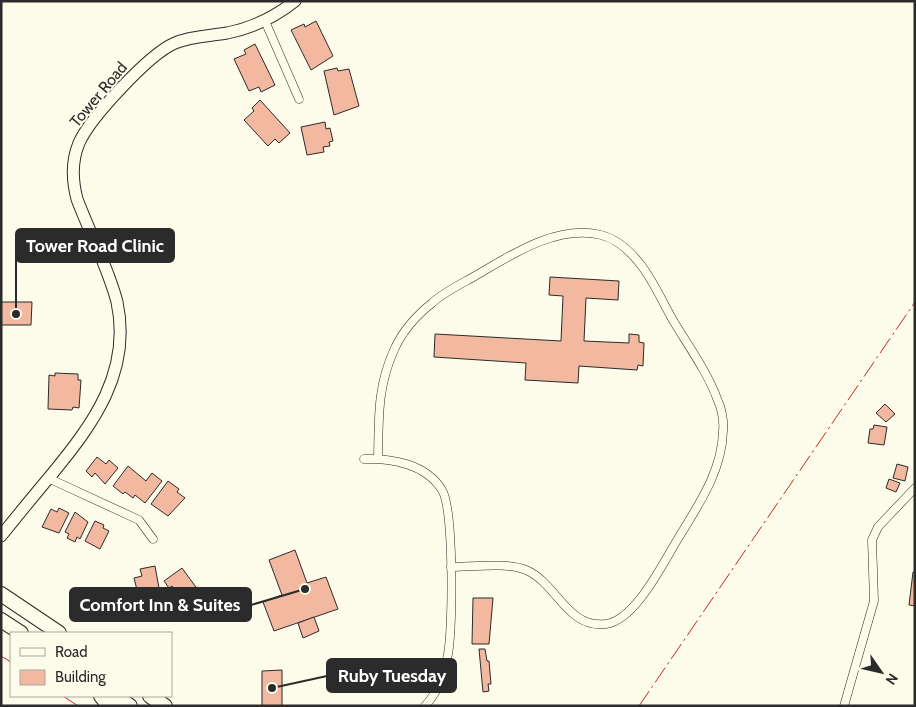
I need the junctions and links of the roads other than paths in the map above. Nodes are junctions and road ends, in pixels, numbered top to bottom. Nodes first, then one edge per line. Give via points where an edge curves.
1 (295, 1) edge
2 (265, 21) junction
3 (299, 99) dead end
4 (378, 458) junction
5 (364, 459) dead end
6 (48, 478) junction
7 (915, 488) edge
8 (3, 533) edge
9 (153, 540) dead end
10 (451, 567) junction
11 (1, 594) edge
12 (1, 620) edge
13 (19, 632) edge
14 (58, 632) edge
15 (116, 697) edge
16 (152, 697) edge
17 (130, 706) edge
18 (165, 706) edge
19 (425, 706) edge
20 (844, 706) edge

1 - 2 street, Tower Road
2 - 3 street
2 - 6 street, Tower Road via 227,33 177,41 162,48 122,88 79,143 72,181 117,302 119,340 110,386 101,407 87,430
4 - 5 street
4 - 10 street via 419,469 442,490 448,506
4 - 10 street via 382,378 395,346 432,302 509,254 555,237 580,232 616,240 641,265 719,402 724,430 711,482 641,597 620,619 608,624 594,624 580,620 542,581 524,569
6 - 8 street, Tower Road
6 - 9 street via 139,520
7 - 20 street via 878,527 872,540 874,600
10 - 19 street via 449,653 437,690
11 - 14 highway
12 - 13 highway
15 - 17 highway
16 - 18 highway

